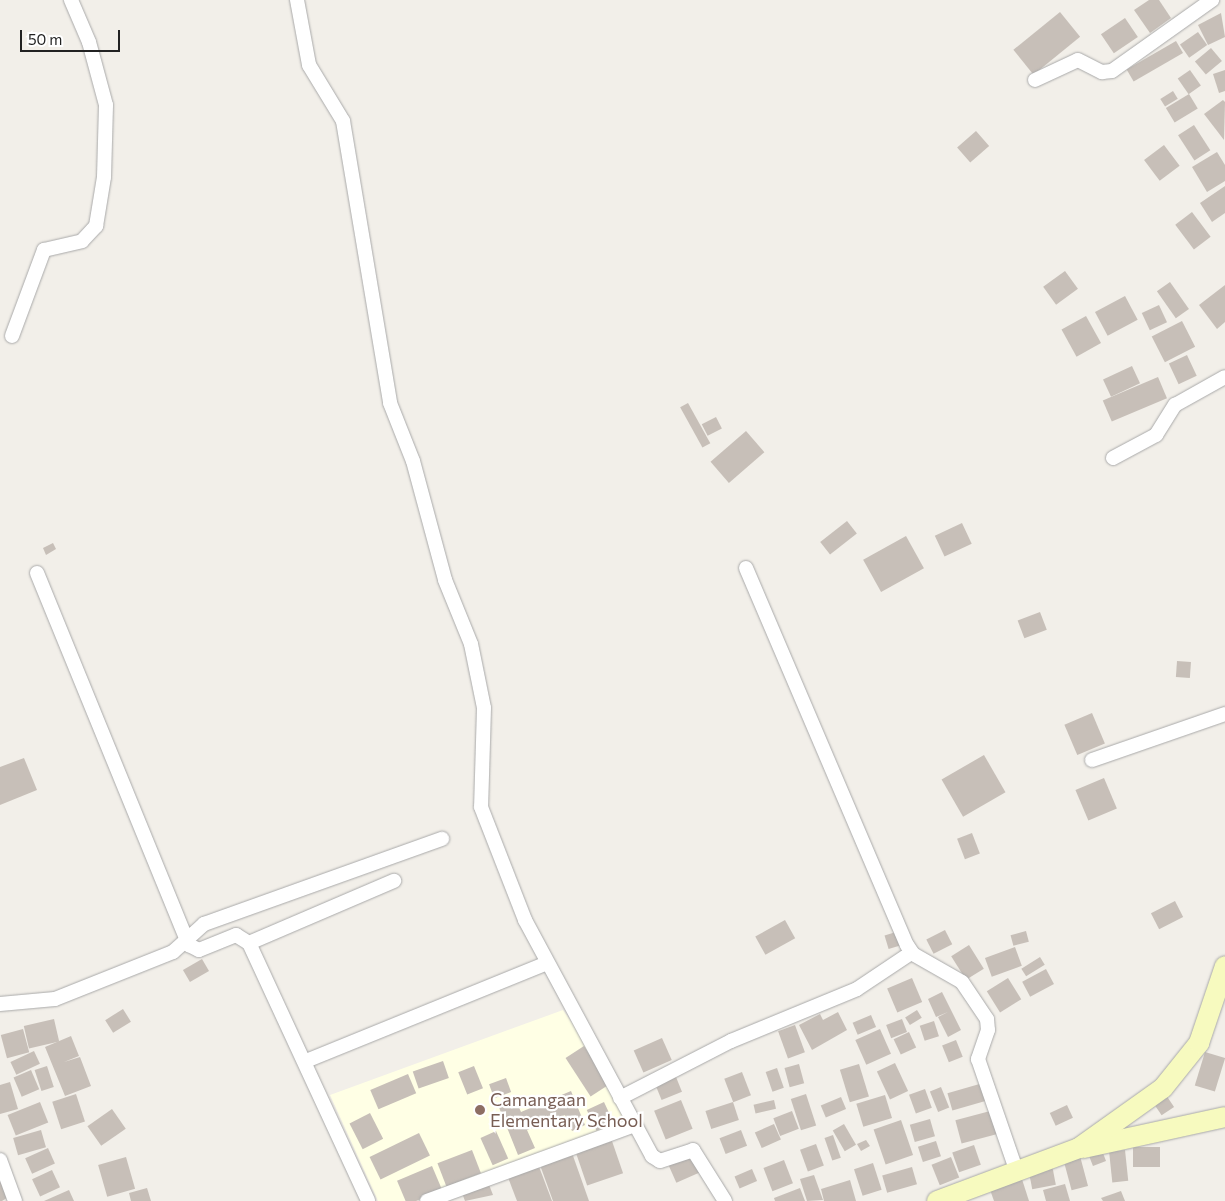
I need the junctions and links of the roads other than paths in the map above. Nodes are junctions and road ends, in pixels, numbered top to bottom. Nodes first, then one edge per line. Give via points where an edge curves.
1 (71, 0) edge
2 (297, 0) edge
3 (1212, 0) edge
4 (1035, 80) dead end
5 (12, 336) dead end
6 (1225, 377) edge
7 (1113, 458) dead end
8 (746, 568) dead end
9 (37, 573) dead end
10 (1225, 714) edge
11 (1092, 760) dead end
12 (442, 839) dead end
13 (394, 881) dead end
14 (186, 939) junction
15 (249, 943) junction
16 (912, 953) junction
17 (547, 962) junction
18 (1225, 966) edge
19 (0, 1004) edge
20 (306, 1061) junction
21 (620, 1098) junction
22 (1225, 1116) edge
23 (635, 1125) junction
24 (1078, 1148) junction
25 (0, 1160) edge
26 (1016, 1172) junction
27 (3, 1180) edge
28 (15, 1201) edge
29 (368, 1201) edge
30 (427, 1201) edge
31 (725, 1201) edge
32 (937, 1201) edge

1 - 5 street via 89,42 106,105 104,177 96,226 82,241 44,250
2 - 17 street via 309,65 343,121 390,403 413,461 445,580 471,644 484,708 481,807 525,920
3 - 4 street via 1112,71 1102,72 1078,60
6 - 7 street via 1175,405 1156,435
8 - 16 street
9 - 14 street
10 - 11 street
12 - 14 street via 204,924
13 - 15 street
14 - 15 street via 194,950 236,935
14 - 19 street via 173,952 55,999
15 - 20 street
16 - 21 street via 857,989 732,1041
16 - 26 street via 962,982 987,1019 988,1030 978,1059
17 - 20 street
17 - 21 street
18 - 24 street via 1212,1014 1185,1064 1163,1088
20 - 29 street
21 - 23 street
22 - 24 street
23 - 30 street
23 - 31 street via 658,1161 687,1150 696,1152
24 - 26 street
25 - 27 street
26 - 32 street
27 - 28 street

